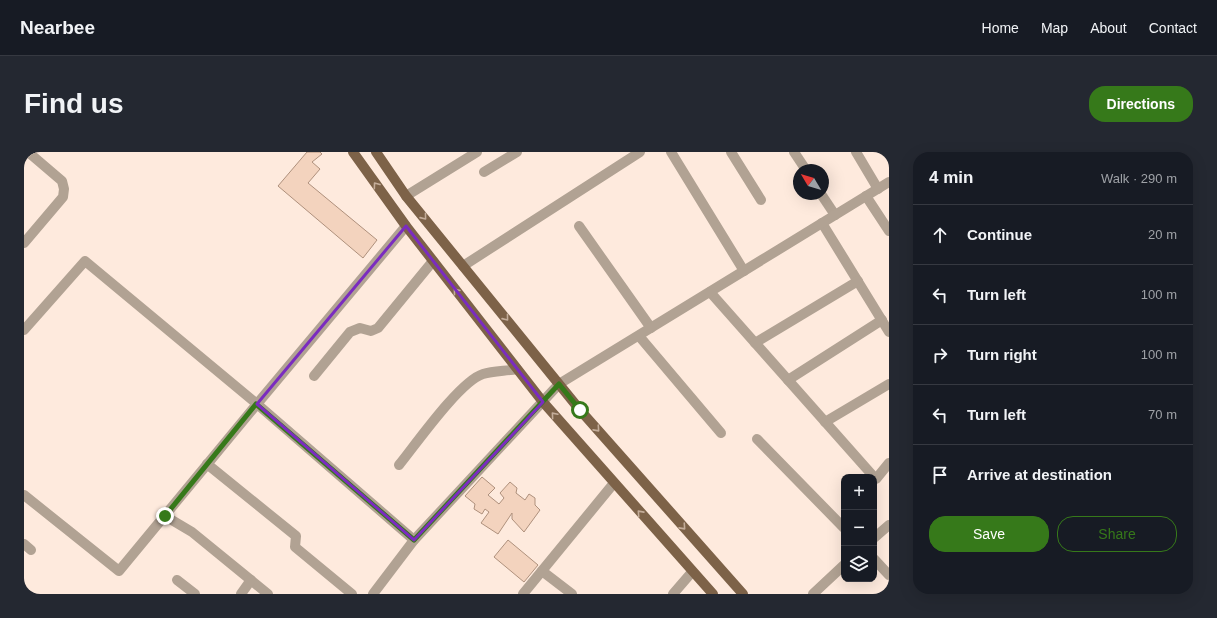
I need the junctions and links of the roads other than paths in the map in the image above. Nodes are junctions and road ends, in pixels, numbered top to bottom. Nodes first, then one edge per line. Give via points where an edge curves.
1 (28, 152) edge
2 (353, 152) edge
3 (376, 152) edge
4 (477, 152) edge
5 (517, 152) edge
6 (640, 152) edge
7 (671, 152) edge
8 (731, 152) edge
9 (794, 152) edge
10 (856, 152) edge
11 (802, 164) edge
12 (484, 172) dead end
13 (889, 182) edge
14 (878, 189) junction
15 (406, 196) junction
16 (866, 196) junction
17 (761, 200) dead end
18 (825, 200) edge
19 (835, 215) junction
20 (822, 223) junction
21 (406, 226) junction
22 (579, 226) dead end
23 (889, 231) edge
24 (24, 243) edge
25 (433, 261) junction
26 (463, 266) junction
27 (744, 271) junction
28 (858, 281) junction
29 (710, 292) junction
30 (882, 320) junction
31 (651, 328) junction
32 (24, 330) edge
33 (889, 332) edge
34 (639, 336) junction
35 (755, 343) junction
36 (517, 369) junction
37 (314, 376) dead end
38 (788, 380) junction
39 (559, 384) junction
40 (889, 384) edge
41 (543, 402) junction
42 (256, 404) junction
43 (825, 422) junction
44 (721, 433) dead end
45 (757, 439) dead end
46 (889, 462) edge
47 (207, 464) junction
48 (399, 465) dead end
49 (871, 474) edge
50 (877, 478) edge
51 (614, 483) junction
52 (24, 495) edge
53 (165, 516) junction
54 (841, 525) edge
55 (889, 525) edge
56 (877, 535) edge
57 (414, 540) junction
58 (877, 562) edge
59 (841, 568) edge
60 (542, 571) junction
61 (692, 572) junction
62 (889, 574) edge
63 (177, 580) dead end
64 (251, 580) junction
65 (195, 594) edge
66 (241, 594) edge
67 (268, 594) edge
68 (352, 594) edge
69 (373, 594) edge
70 (523, 594) edge
71 (572, 594) edge
72 (673, 594) edge
73 (713, 594) edge
74 (743, 594) edge
75 (813, 594) edge

1 - 24 street via 62,181 64,189 63,198
21 -> 2 main road
3 - 15 main road
4 - 15 street
5 - 12 street
6 - 26 street
7 - 27 street
8 - 17 street
9 - 11 street
10 - 14 street
13 - 14 street
14 - 16 street
15 -> 26 main road
16 - 19 street
16 - 23 street
18 - 19 street
19 - 20 street
20 - 27 street
20 - 28 street
21 - 25 main road
21 - 42 street
22 - 31 street
36 -> 25 main road
25 - 37 street via 378,328 371,331 360,328 350,332
26 -> 39 main road
27 - 29 street
28 - 30 street
28 - 35 street
29 - 31 street
29 - 35 street
30 - 33 street
30 - 38 street
31 - 34 street
32 - 42 street via 85,261
34 - 39 street
34 - 44 street
35 - 38 street
36 - 41 main road
36 - 48 street via 482,374 465,385
38 - 43 street
39 - 41 street
39 -> 74 main road
40 - 43 street
51 -> 41 main road
41 - 57 street
42 - 47 street
42 - 57 street
43 - 49 street
45 - 54 street
46 - 50 street
47 - 53 street
47 - 68 street via 296,536 295,547
51 - 60 street
61 -> 51 main road
52 - 53 street via 119,572
53 - 64 street via 192,532
55 - 56 street
57 - 69 street
58 - 62 street
59 - 75 street
60 - 70 street
60 - 71 street
61 - 72 street
61 - 73 main road
63 - 65 street
64 - 66 street
64 - 67 street

